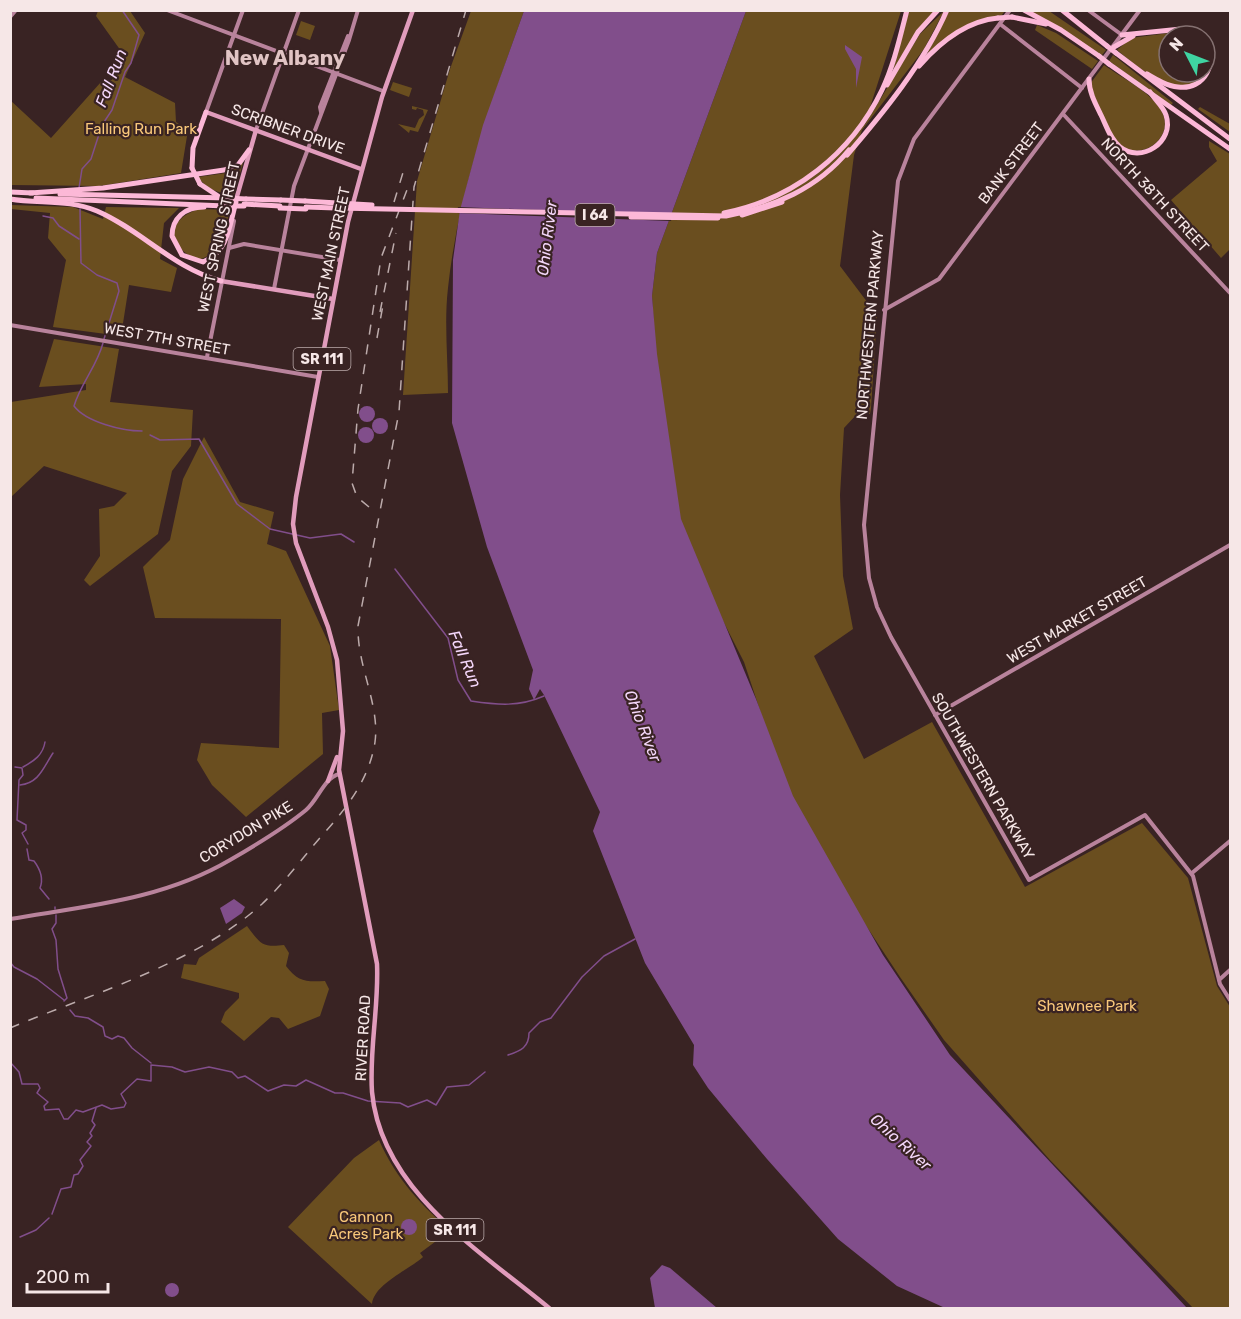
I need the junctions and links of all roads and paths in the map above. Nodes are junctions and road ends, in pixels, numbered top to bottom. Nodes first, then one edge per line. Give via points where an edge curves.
1 (16, 10) edge
2 (167, 10) edge
3 (243, 10) edge
4 (299, 10) edge
5 (358, 10) edge
6 (413, 10) edge
7 (907, 10) edge
8 (946, 10) edge
9 (1024, 10) edge
10 (1056, 10) edge
11 (1062, 10) edge
12 (1088, 10) edge
13 (1140, 10) edge
14 (937, 12) edge
15 (1011, 14) edge
16 (10, 17) edge
17 (1070, 18) junction
18 (999, 21) junction
19 (1053, 26) junction
20 (1157, 32) edge
21 (234, 35) junction
22 (1122, 35) junction
23 (1135, 35) junction
24 (1112, 49) junction
25 (284, 54) junction
26 (1136, 68) junction
27 (335, 73) junction
28 (1157, 78) edge
29 (906, 80) junction
30 (1089, 80) junction
31 (1169, 84) edge
32 (1196, 84) edge
33 (1082, 88) junction
34 (1150, 92) junction
35 (383, 93) junction
36 (1093, 98) junction
37 (877, 100) junction
38 (206, 112) junction
39 (1063, 113) junction
40 (256, 130) junction
41 (1230, 139) edge
42 (308, 149) junction
43 (1230, 149) edge
44 (249, 150) junction
45 (849, 151) junction
46 (361, 169) junction
47 (10, 192) edge
48 (30, 193) junction
49 (10, 198) edge
50 (225, 201) junction
51 (236, 202) junction
52 (336, 207) junction
53 (370, 207) junction
54 (229, 248) junction
55 (281, 250) junction
56 (340, 260) junction
57 (203, 262) junction
58 (221, 280) junction
59 (274, 289) junction
60 (1230, 293) edge
61 (333, 299) junction
62 (884, 310) junction
63 (10, 325) edge
64 (207, 358) junction
65 (318, 377) junction
66 (1230, 545) edge
67 (908, 668) joint
68 (935, 715) junction
69 (341, 749) junction
70 (339, 774) junction
71 (328, 781) junction
72 (1230, 841) edge
73 (1192, 873) junction
74 (10, 919) edge
75 (1230, 970) edge
76 (1219, 980) junction
77 (1230, 1000) edge
78 (549, 1308) edge

1 - 16 street
2 - 21 street
3 - 21 street
4 - 25 street, WEST SPRING STREET
5 - 27 street
6 - 35 main road, WEST MAIN STREET
7 - 37 highway, I 64
8 - 29 highway, I 64
8 - 45 highway via 910,70
9 - 19 highway
10 - 17 highway
11 - 17 highway
12 - 22 street
13 - 22 street, BANK STREET
14 - 37 highway via 918,32
15 - 18 highway, bridge
15 - 19 highway
17 - 24 highway
18 - 29 highway via 974,24 951,36
18 - 33 street
18 - 62 street, NORTHWESTERN PARKWAY via 922,127 903,162 895,196
19 - 34 highway, bridge
20 - 23 highway
21 - 25 street
21 - 38 street
22 - 23 highway
22 - 24 street, BANK STREET
23 - 24 highway
24 - 26 highway
24 - 30 street, BANK STREET
25 - 27 street
25 - 40 street, WEST SPRING STREET
26 - 28 highway
26 - 41 highway
27 - 35 street
27 - 42 street
29 - 45 highway, I 64
30 - 33 street, BANK STREET
30 - 36 highway
31 - 32 highway
33 - 36 highway
33 - 39 street, BANK STREET
34 - 36 highway via 1163,108 1167,128 1159,144 1143,153 1129,152 1117,144
34 - 43 highway
35 - 46 main road, WEST MAIN STREET / SR 111
37 - 53 highway, I 64, bridge via 831,160 796,186 763,203 714,215 668,218
38 - 40 main road, SCRIBNER DRIVE
38 - 50 highway, bridge via 193,148 192,168 200,184
39 - 60 street, NORTH 38TH STREET
39 - 62 street, BANK STREET via 939,279
40 - 42 main road, SCRIBNER DRIVE
40 - 44 main road, WEST SPRING STREET
42 - 46 main road, SCRIBNER DRIVE
42 - 55 street via 294,186
44 - 48 highway via 238,165 224,170 103,188
44 - 51 main road, WEST SPRING STREET
45 - 52 highway, bridge via 816,181 791,196 756,210 726,216
45 - 53 highway, I 64, bridge via 828,174 800,193 765,209 723,218
46 - 56 main road, WEST MAIN STREET / SR 111
47 - 48 highway
48 - 50 highway
49 - 50 highway, I 64
49 - 58 highway via 92,209 182,265
50 - 52 highway, I 64, bridge
50 - 57 highway via 187,210 173,226 172,240 178,252
51 - 54 street, WEST SPRING STREET
51 - 57 highway via 223,248
52 - 53 highway, I 64, bridge
54 - 55 street via 242,243
54 - 57 highway via 213,261
54 - 58 street, WEST SPRING STREET
55 - 56 street
55 - 59 street
56 - 61 main road, WEST MAIN STREET / SR 111
58 - 59 main road
58 - 64 street, WEST SPRING STREET
59 - 61 main road
61 - 65 main road, WEST MAIN STREET / SR 111
62 - 67 street, NORTHWESTERN PARKWAY via 865,513 865,552 877,607
63 - 64 street, WEST 7TH STREET
64 - 65 street, WEST 7TH STREET
65 - 69 main road, WEST MAIN STREET / SR 111 via 294,524 296,543 335,650 341,697
66 - 68 street, WEST MARKET STREET
67 - 68 street, SOUTHWESTERN PARKWAY
68 - 73 street, SOUTHWESTERN PARKWAY via 1029,880 1145,815
69 - 70 main road, WEST MAIN STREET / SR 111
69 - 71 main road
70 - 71 street, CORYDON PIKE
70 - 78 main road, RIVER ROAD / SR 111 via 376,964 372,1095 390,1153 415,1192 512,1280
71 - 74 street, CORYDON PIKE via 307,809 264,839 202,873 131,900
72 - 73 street
73 - 76 street, SOUTHWESTERN PARKWAY
75 - 76 street
76 - 77 street, SOUTHWESTERN PARKWAY

